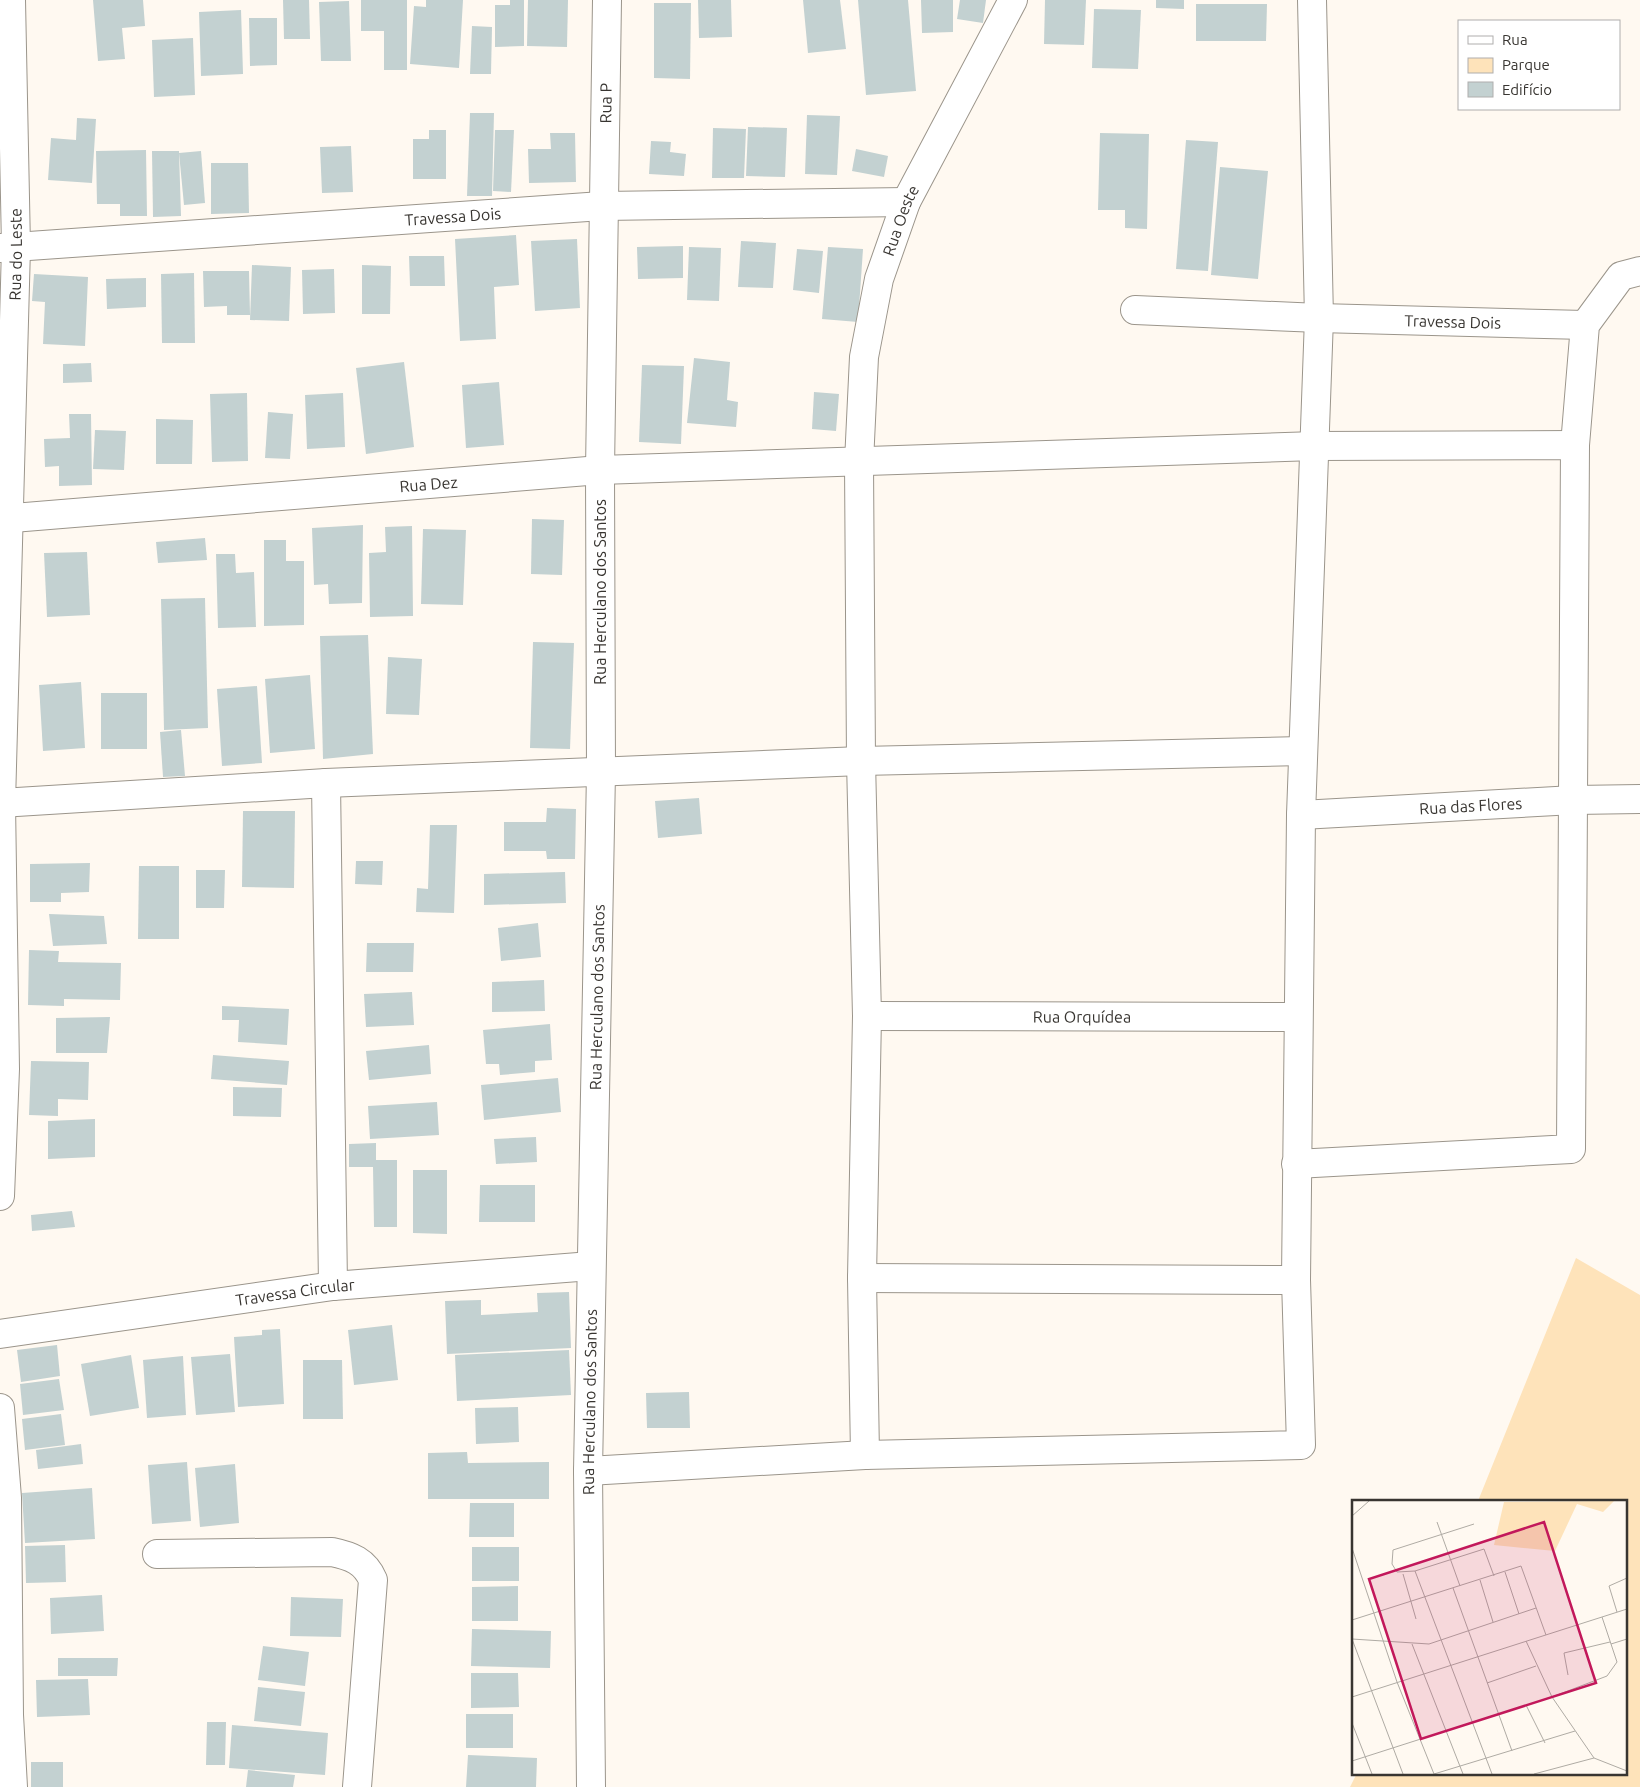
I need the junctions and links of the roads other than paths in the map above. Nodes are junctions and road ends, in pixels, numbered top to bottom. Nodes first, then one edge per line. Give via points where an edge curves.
1 (11, 0) edge
2 (607, 0) edge
3 (1013, 0) edge
4 (1312, 0) edge
5 (906, 202) junction
6 (602, 206) junction
7 (8, 247) edge
8 (1640, 271) edge
9 (1135, 310) dead end
10 (1319, 318) junction
11 (1584, 325) junction
12 (1575, 445) junction
13 (1315, 446) junction
14 (859, 462) junction
15 (600, 470) junction
16 (4, 519) edge
17 (1302, 751) junction
18 (861, 761) junction
19 (601, 772) junction
20 (326, 783) junction
21 (1640, 799) edge
22 (1574, 800) junction
23 (1, 803) edge
24 (1301, 815) junction
25 (867, 1016) junction
26 (1298, 1017) junction
27 (3, 1069) edge
28 (1296, 1164) junction
29 (0, 1196) edge
30 (591, 1266) junction
31 (862, 1278) junction
32 (1296, 1280) junction
33 (334, 1286) junction
34 (0, 1334) edge
35 (0, 1408) edge
36 (865, 1455) junction
37 (588, 1471) junction
38 (157, 1554) dead end
39 (13, 1787) edge
40 (357, 1787) edge
41 (590, 1787) edge

1 - 7 street, Rua do Leste
2 - 6 street, Rua P
3 - 5 street, Rua Oeste
4 - 10 street
5 - 6 street, Travessa Dois
5 - 14 street, Rua Oeste via 878,279 866,347
6 - 7 street, Travessa Dois
6 - 15 street, Rua Herculano dos Santos
7 - 16 street, Rua do Leste
8 - 11 street via 1621,276
9 - 10 street, Travessa Dois
10 - 11 street, Travessa Dois
10 - 13 street
11 - 12 street
12 - 13 street, Rua Dez
12 - 22 street
13 - 14 street, Rua Dez
13 - 17 street
14 - 15 street, Rua Dez
14 - 18 street, Rua Oeste
15 - 16 street, Rua Dez
15 - 19 street, Rua Herculano dos Santos
16 - 23 street, Rua do Leste
17 - 18 street
17 - 24 street
18 - 19 street
18 - 25 street, Rua Oeste
19 - 20 street
19 - 30 street, Rua Herculano dos Santos
20 - 23 street
20 - 33 street
21 - 22 street, Rua das Flores
22 - 24 street, Rua das Flores
22 - 28 street via 1571,1149
23 - 27 street, Rua do Leste
24 - 26 street
25 - 26 street, Rua Orquídea
25 - 31 street, Rua Oeste
26 - 28 street
27 - 29 street, Rua do Leste
28 - 32 street
30 - 33 street, Travessa Circular
30 - 37 street, Rua Herculano dos Santos
31 - 32 street
31 - 36 street, Rua Oeste
32 - 36 street via 1301,1445
33 - 34 street, Travessa Circular
35 - 39 street via 7,1498 9,1715
36 - 37 street
37 - 41 street, Rua Herculano dos Santos
38 - 40 street via 332,1552 350,1556 368,1569 373,1580

